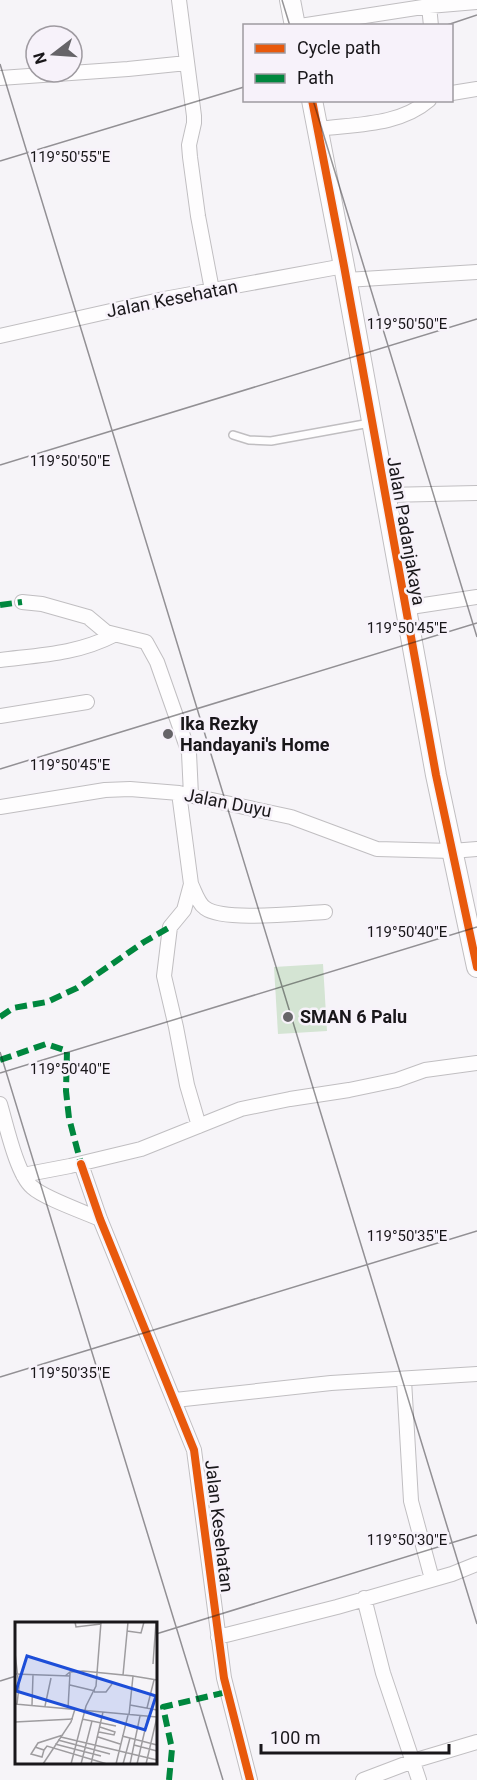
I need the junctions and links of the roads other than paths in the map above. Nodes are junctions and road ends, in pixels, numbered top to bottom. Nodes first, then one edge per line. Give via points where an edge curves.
1 (179, 0) edge
2 (290, 0) edge
3 (477, 2) edge
4 (429, 6) junction
5 (296, 24) edge
6 (310, 24) edge
7 (431, 24) edge
8 (187, 63) junction
9 (0, 78) edge
10 (477, 89) edge
11 (453, 93) edge
12 (312, 102) edge
13 (426, 102) edge
14 (318, 129) junction
15 (477, 272) edge
16 (345, 273) junction
17 (212, 290) junction
18 (0, 336) edge
19 (372, 423) junction
20 (232, 435) dead end
21 (477, 494) edge
22 (385, 495) junction
23 (477, 597) edge
24 (22, 602) dead end
25 (404, 609) junction
26 (114, 635) junction
27 (0, 660) edge
28 (87, 702) dead end
29 (0, 716) edge
30 (185, 794) junction
31 (0, 807) edge
32 (477, 849) edge
33 (452, 850) junction
34 (191, 884) junction
35 (325, 912) dead end
36 (477, 966) edge
37 (477, 1063) edge
38 (0, 1104) edge
39 (199, 1126) junction
40 (81, 1164) junction
41 (23, 1175) junction
42 (100, 1219) junction
43 (477, 1374) edge
44 (404, 1380) junction
45 (175, 1400) junction
46 (477, 1564) edge
47 (432, 1579) junction
48 (364, 1598) junction
49 (218, 1637) junction
50 (477, 1742) edge
51 (413, 1761) junction
52 (250, 1780) edge
53 (363, 1780) edge
54 (419, 1780) edge

1 - 8 street
2 - 5 street
3 - 4 street
4 - 6 street
4 - 7 street
8 - 9 street
8 - 17 street via 194,123 190,157
10 - 11 street
12 - 14 street, Jalan Padanjakaya
13 - 14 street via 391,120
14 - 16 street, Jalan Padanjakaya
15 - 16 street, Jalan Kesehatan
16 - 17 street, Jalan Kesehatan
16 - 19 street, Jalan Padanjakaya
17 - 18 street, Jalan Kesehatan
19 - 20 lane via 271,441
19 - 22 street, Jalan Padanjakaya
21 - 22 street
22 - 25 street, Jalan Padanjakaya
23 - 25 street
24 - 26 street via 87,616
25 - 33 street, Jalan Padanjakaya
26 - 27 street via 75,650
26 - 30 street via 146,642 153,652 189,753
28 - 29 street
30 - 31 street, Jalan Duyu via 105,790
30 - 33 street, Jalan Duyu via 291,817 377,849
30 - 34 street
32 - 33 street, Jalan Duyu
33 - 36 street, Jalan Padanjakaya
34 - 35 street via 201,905 219,913
34 - 39 street via 184,910 170,927 164,976
37 - 39 street via 425,1070 397,1080 241,1109
38 - 41 street
39 - 40 street via 141,1149
40 - 41 street
40 - 42 street, Jalan Kesehatan
41 - 42 street via 34,1189
42 - 45 street, Jalan Kesehatan
43 - 44 street
44 - 45 street via 321,1384
44 - 47 street via 411,1501
45 - 49 street, Jalan Kesehatan via 196,1459
46 - 47 street
47 - 48 street
48 - 49 street
48 - 51 street via 383,1673
49 - 52 street, Jalan Kesehatan via 227,1692
50 - 51 street
51 - 53 street
51 - 54 street

